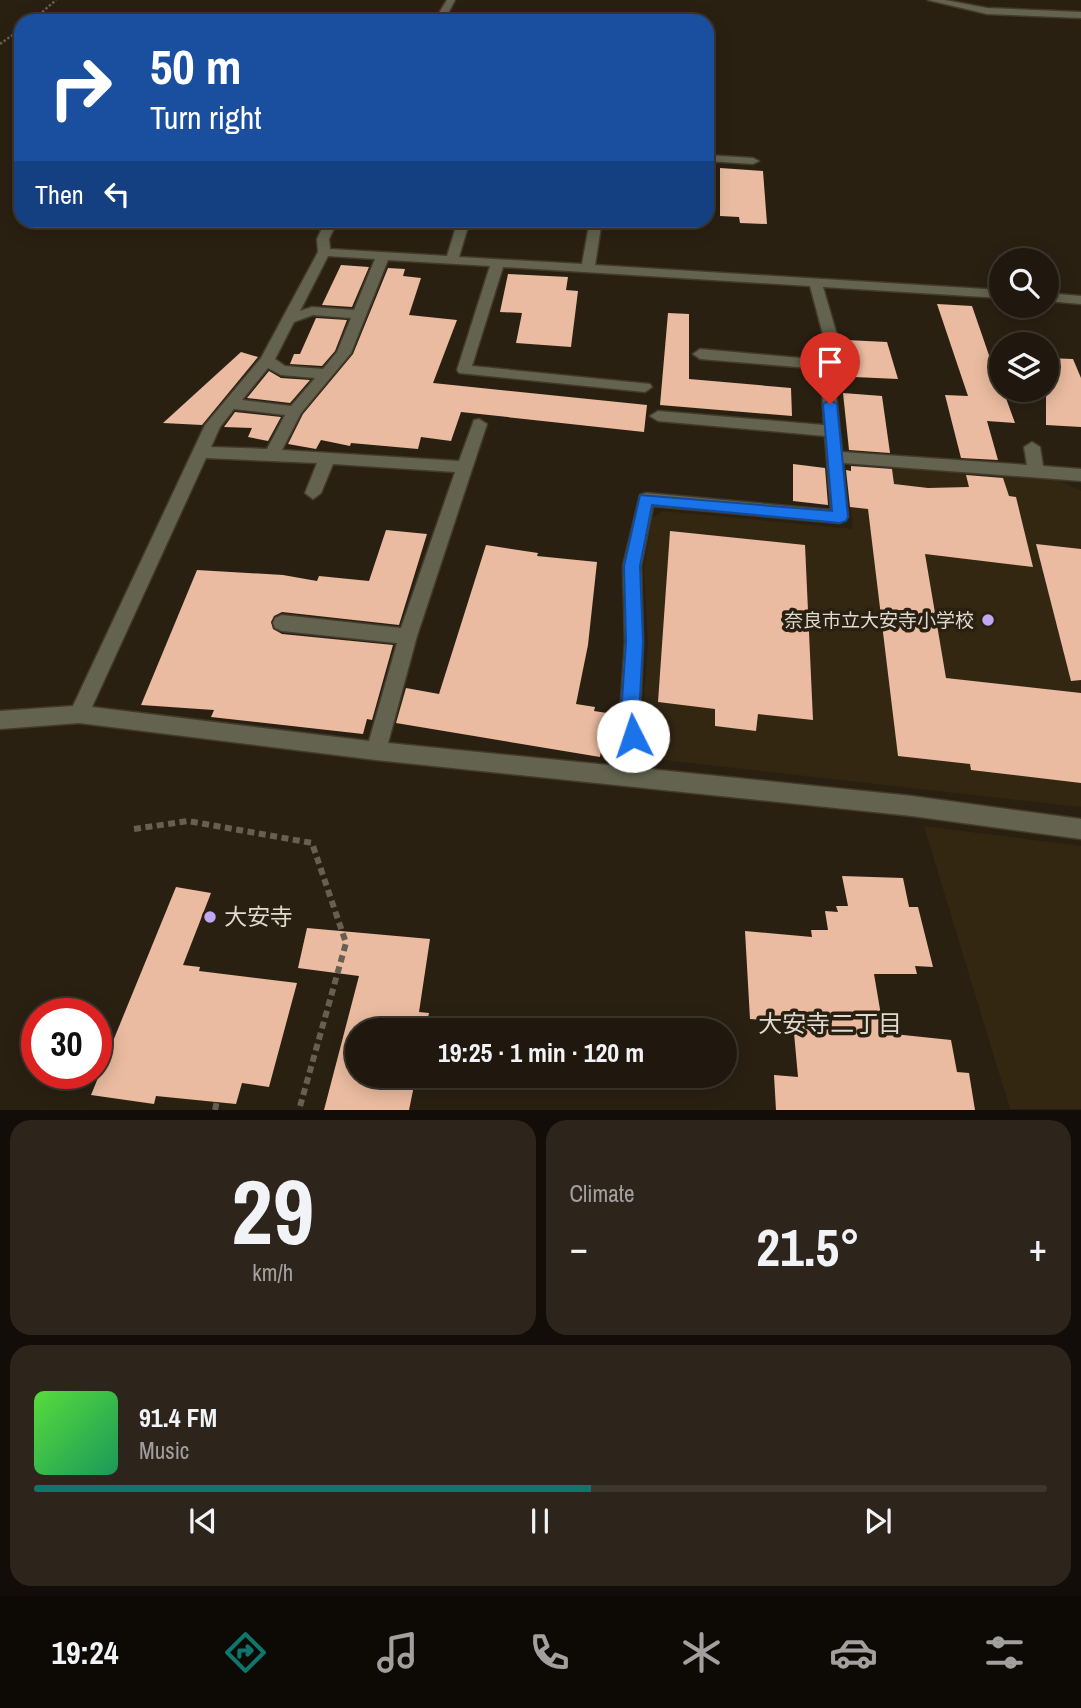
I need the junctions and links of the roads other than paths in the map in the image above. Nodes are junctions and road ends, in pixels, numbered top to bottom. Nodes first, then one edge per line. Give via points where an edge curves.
1 (932, 0) edge
2 (1081, 15) edge
3 (714, 158) edge
4 (753, 160) dead end
5 (328, 228) edge
6 (462, 228) edge
7 (595, 228) edge
8 (324, 252) junction
9 (383, 256) junction
10 (452, 259) junction
11 (498, 262) junction
12 (588, 268) junction
13 (815, 282) junction
14 (989, 293) edge
15 (1059, 299) edge
16 (1081, 300) edge
17 (360, 315) junction
18 (291, 319) junction
19 (700, 354) dead end
20 (267, 360) junction
21 (829, 365) junction
22 (327, 374) junction
23 (645, 387) dead end
24 (230, 404) junction
25 (295, 411) junction
26 (658, 416) dead end
27 (479, 424) dead end
28 (833, 431) junction
29 (1032, 447) dead end
30 (200, 453) junction
31 (271, 456) junction
32 (836, 457) junction
33 (327, 458) junction
34 (465, 467) junction
35 (1036, 472) junction
36 (1081, 475) edge
37 (313, 492) dead end
38 (282, 623) dead end
39 (408, 636) junction
40 (79, 714) junction
41 (0, 720) edge
42 (376, 751) junction
43 (640, 778) junction
44 (1081, 829) edge

1 - 2 street via 986,10
3 - 4 street
5 - 8 street
6 - 10 street
7 - 12 street
8 - 9 street
8 - 18 street
9 - 10 street
9 - 17 street
10 - 11 street
11 - 12 street
11 - 23 street via 464,370
12 - 13 street
13 - 14 street
13 - 21 street via 832,342
15 - 16 street
17 - 18 street via 312,311
17 - 22 street via 344,353
18 - 20 street
19 - 21 street
20 - 22 street via 281,370
20 - 24 street
21 - 28 street
22 - 25 street
24 - 25 street
24 - 30 street via 213,425
25 - 31 street
26 - 28 street
27 - 34 street
28 - 32 street
29 - 35 street
30 - 31 street
30 - 40 street
31 - 33 street
32 - 35 street
32 - 43 street via 840,517 646,499 632,566 635,642 630,715
33 - 34 street
33 - 37 street
34 - 39 street via 444,506
35 - 36 street
38 - 39 street
39 - 42 street
40 - 41 street
40 - 42 street
42 - 43 street
43 - 44 street

